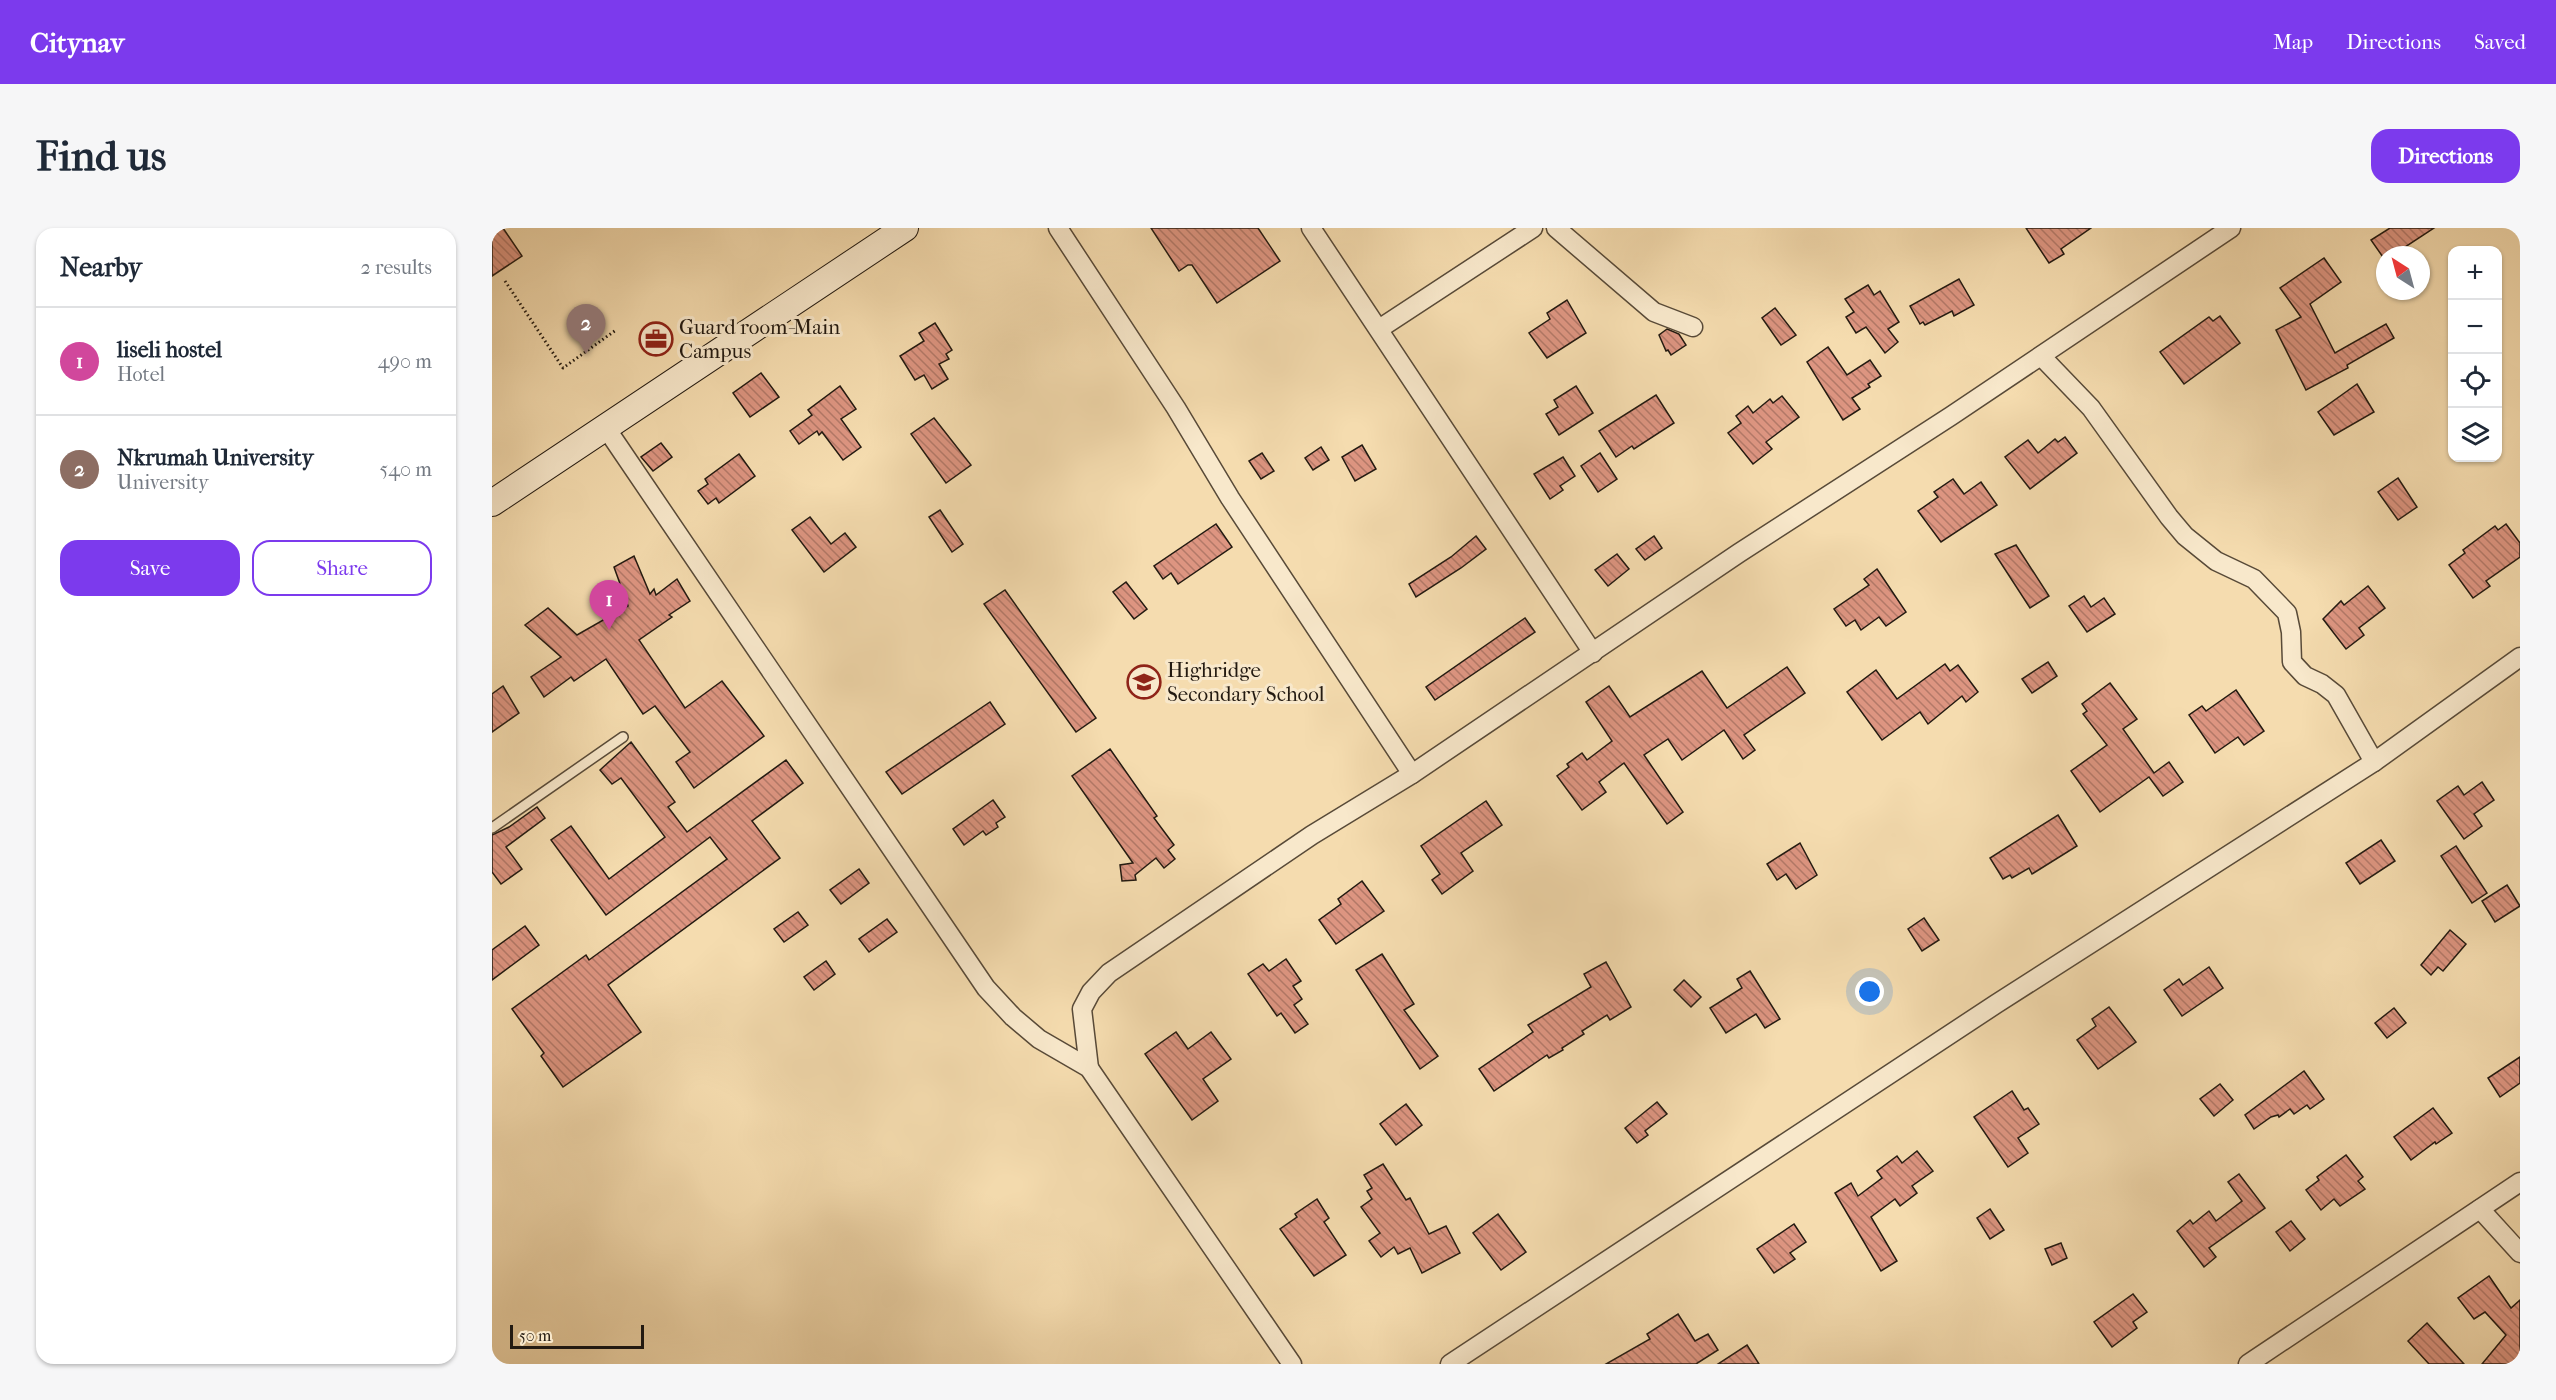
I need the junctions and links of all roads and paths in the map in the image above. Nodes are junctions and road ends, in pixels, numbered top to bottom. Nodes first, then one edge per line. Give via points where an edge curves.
1 (905, 228) edge
2 (1058, 228) edge
3 (1311, 228) edge
4 (1533, 228) edge
5 (1556, 228) edge
6 (2231, 228) edge
7 (505, 281) dead end
8 (1693, 327) dead end
9 (1379, 329) junction
10 (616, 330) dead end
11 (2041, 356) junction
12 (606, 428) junction
13 (492, 503) edge
14 (1593, 653) junction
15 (2520, 657) edge
16 (623, 737) dead end
17 (2374, 762) junction
18 (1412, 774) junction
19 (492, 828) edge
20 (1089, 1068) junction
21 (2520, 1182) edge
22 (2480, 1209) junction
23 (2520, 1253) edge
24 (1292, 1364) edge
25 (1450, 1364) edge
26 (2248, 1364) edge

1 - 12 street
2 - 18 street
3 - 9 street
4 - 9 street
5 - 8 street via 1654,312
6 - 11 street
7 - 10 path via 563,368
9 - 14 street
11 - 14 street
11 - 17 street via 2091,408 2185,536 2217,561 2254,579 2287,612 2292,662 2305,676 2336,695
12 - 13 street
12 - 20 street via 986,987 1039,1039
14 - 18 street
15 - 17 street
16 - 19 lane
17 - 25 street via 2006,997
18 - 20 street via 1312,835 1109,973 1091,992 1082,1010
20 - 24 street
21 - 22 street
22 - 23 street
22 - 26 street

